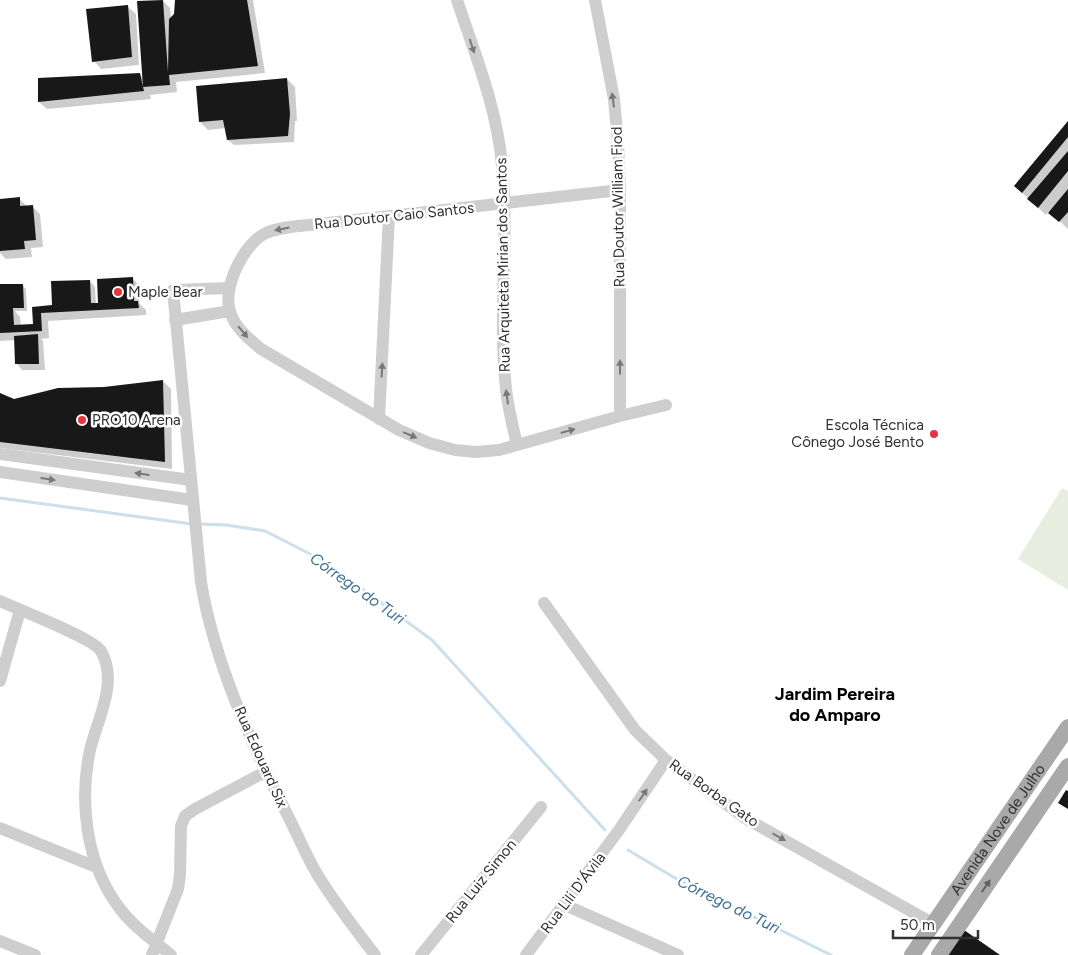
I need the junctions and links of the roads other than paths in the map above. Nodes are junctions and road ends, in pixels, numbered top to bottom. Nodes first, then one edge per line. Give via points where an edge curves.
1 (457, 0) edge
2 (595, 0) edge
3 (620, 190) junction
4 (504, 204) junction
5 (389, 216) junction
6 (229, 288) junction
7 (230, 311) junction
8 (175, 320) junction
9 (666, 405) dead end
10 (620, 416) junction
11 (379, 419) junction
12 (517, 445) junction
13 (0, 454) edge
14 (0, 472) edge
15 (190, 480) junction
16 (192, 500) junction
17 (0, 601) edge
18 (544, 603) dead end
19 (20, 610) junction
20 (0, 681) edge
21 (1068, 727) edge
22 (666, 760) junction
23 (1068, 766) edge
24 (265, 772) junction
25 (541, 807) dead end
26 (0, 828) edge
27 (96, 867) junction
28 (564, 905) junction
29 (934, 924) junction
30 (0, 941) edge
31 (154, 949) edge
32 (35, 955) edge
33 (171, 955) edge
34 (375, 955) edge
35 (421, 955) edge
36 (526, 955) edge
37 (678, 955) edge
38 (912, 955) edge
39 (939, 955) edge

1 -> 4 street, Rua Arquiteta Mirian dos Santos via 492,108 502,164
3 -> 2 street, Rua Doutor William Fiod via 614,99
3 - 4 street, Rua Doutor Caio Santos
10 -> 3 street, Rua Doutor William Fiod
4 - 5 street, Rua Doutor Caio Santos
12 -> 4 street, Rua Arquiteta Mirian dos Santos via 509,411 504,361
5 -> 6 street, Rua Doutor Caio Santos via 266,233 255,240 246,252
11 -> 5 street
6 - 7 street
6 - 8 street, Rua Edouard Six via 173,290
7 - 8 street
7 -> 11 street via 242,333 261,349
8 - 15 street, Rua Edouard Six
9 - 10 street
12 -> 10 street
11 -> 12 street via 429,443 455,450 476,452
15 -> 13 street
14 -> 16 street
15 - 16 street, Rua Edouard Six
16 - 24 street, Rua Edouard Six via 209,625
17 - 19 street
18 - 22 street, Rua Borba Gato via 635,730
19 - 20 street
19 - 27 street via 87,639 101,650 108,668 108,687 90,750 86,777 89,836
21 - 29 main road, Avenida Nove de Julho
28 -> 22 street, Rua Lili D'Ávila
22 -> 29 street, Rua Borba Gato via 745,818
39 -> 23 main road, Avenida Nove de Julho
24 - 31 street via 185,816 178,889
24 - 34 street, Rua Edouard Six via 318,875
25 - 35 street, Rua Luiz Simon
26 - 27 street
27 - 31 street via 118,907
28 - 36 street, Rua Lili D'Ávila
28 - 37 street
29 - 38 main road, Avenida Nove de Julho
30 - 32 street
31 - 33 street

